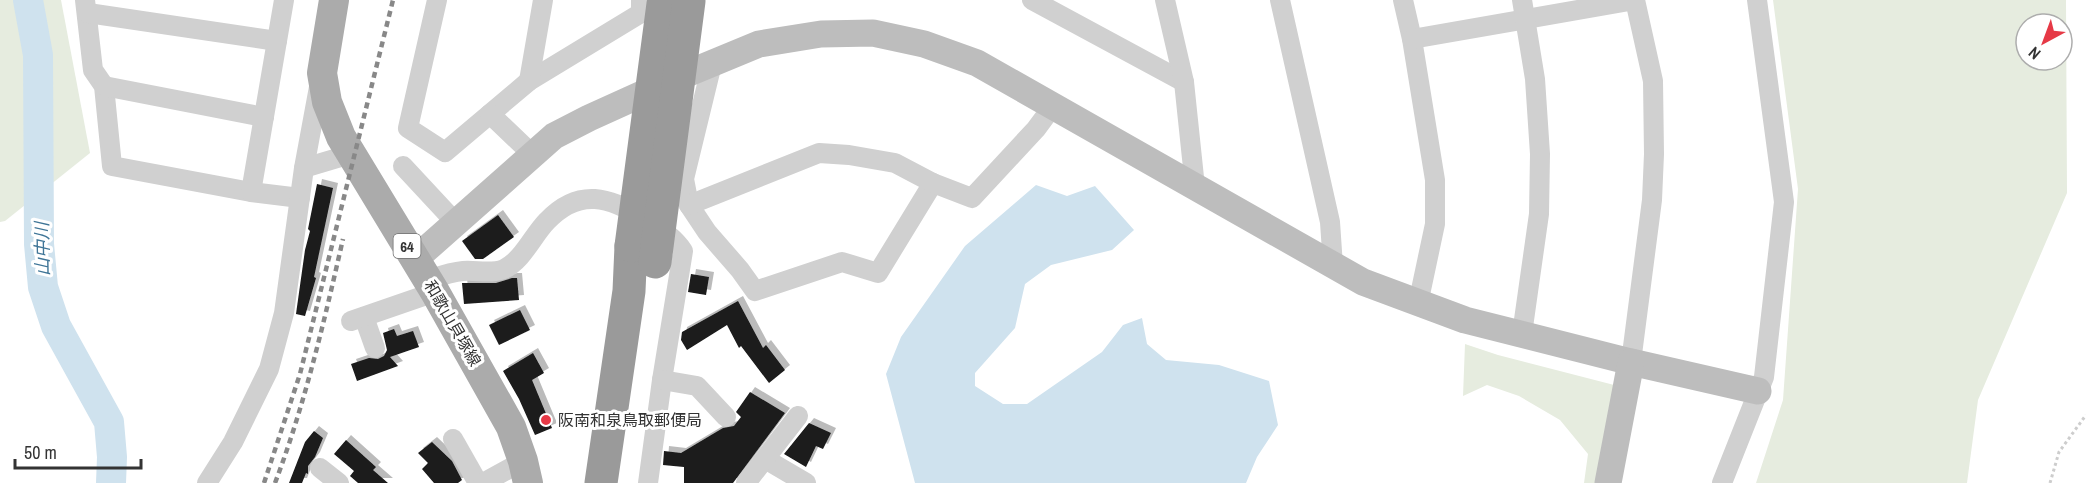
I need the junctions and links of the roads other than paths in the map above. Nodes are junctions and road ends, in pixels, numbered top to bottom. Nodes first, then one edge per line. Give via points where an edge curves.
1 (284, 0) edge
2 (334, 0) edge
3 (437, 0) edge
4 (543, 0) edge
5 (1165, 0) edge
6 (1280, 0) edge
7 (1403, 0) edge
8 (1635, 0) edge
9 (1757, 0) edge
10 (669, 1) edge
11 (1042, 2) edge
12 (87, 6) edge
13 (1525, 9) edge
14 (1412, 39) junction
15 (277, 41) junction
16 (712, 64) junction
17 (322, 73) junction
18 (529, 81) junction
19 (1184, 82) junction
20 (104, 86) junction
21 (1053, 106) junction
22 (490, 114) junction
23 (264, 117) junction
24 (351, 154) junction
25 (533, 155) junction
26 (404, 166) dead end
27 (304, 168) junction
28 (933, 183) junction
29 (1195, 187) junction
30 (251, 192) junction
31 (300, 198) junction
32 (689, 205) junction
33 (456, 223) junction
34 (643, 254) junction
35 (1333, 266) junction
36 (426, 277) junction
37 (1418, 304) junction
38 (1522, 334) junction
39 (375, 348) dead end
40 (1631, 362) junction
41 (662, 380) junction
42 (1758, 391) junction
43 (798, 416) dead end
44 (726, 417) dead end
45 (453, 439) dead end
46 (765, 459) junction
47 (320, 468) dead end
48 (526, 472) edge
49 (340, 478) edge
50 (207, 483) edge
51 (478, 483) edge
52 (483, 483) edge
53 (601, 483) edge
54 (623, 483) edge
55 (648, 483) edge
56 (746, 483) edge
57 (806, 483) edge
58 (1608, 483) edge
59 (1722, 483) edge

1 - 15 street
2 - 17 main road, 和歌山貝塚線 / 64
3 - 22 street via 408,128 445,152
4 - 18 street
5 - 19 street
6 - 35 street via 1330,222
7 - 14 street
8 - 13 street
8 - 40 street via 1653,81 1654,154 1652,200
9 - 42 street via 1784,202 1764,377
10 - 18 street via 640,13
10 - 34 highway, bridge
11 - 19 street
12 - 15 street
12 - 20 street via 93,70
13 - 14 street
13 - 38 street via 1535,79 1540,166 1539,214
14 - 37 street via 1435,180 1435,224
15 - 23 street
16 - 21 street via 759,44 821,34 873,33 924,44 977,63
16 - 25 street via 589,118 554,136
16 - 32 street via 684,178
17 - 24 main road, 和歌山貝塚線 / 64 via 327,102
17 - 27 street
18 - 22 street
19 - 29 street
20 - 23 street
20 - 30 street via 112,166
21 - 28 street via 972,198
21 - 29 street
22 - 25 street
23 - 30 street
24 - 27 street
24 - 36 main road, 和歌山貝塚線 / 64
25 - 33 street
26 - 33 street
27 - 31 street
28 - 32 street via 895,164 819,153
28 - 32 street via 878,273 842,262 755,291
29 - 35 street
30 - 31 street
31 - 50 street via 284,313 268,369
33 - 36 street
34 - 53 highway via 629,291
34 - 54 highway
35 - 37 street
36 - 39 street via 358,319
36 - 41 street via 504,268 558,211 581,200 604,199 624,206 674,237 683,251
36 - 48 main road, 和歌山貝塚線 / 64 via 511,427
37 - 38 street
38 - 40 street
40 - 42 street
40 - 58 street
41 - 44 street via 697,386
41 - 55 street
42 - 59 street
43 - 46 street
45 - 51 street
46 - 56 street
46 - 57 street
47 - 49 street
48 - 52 street

